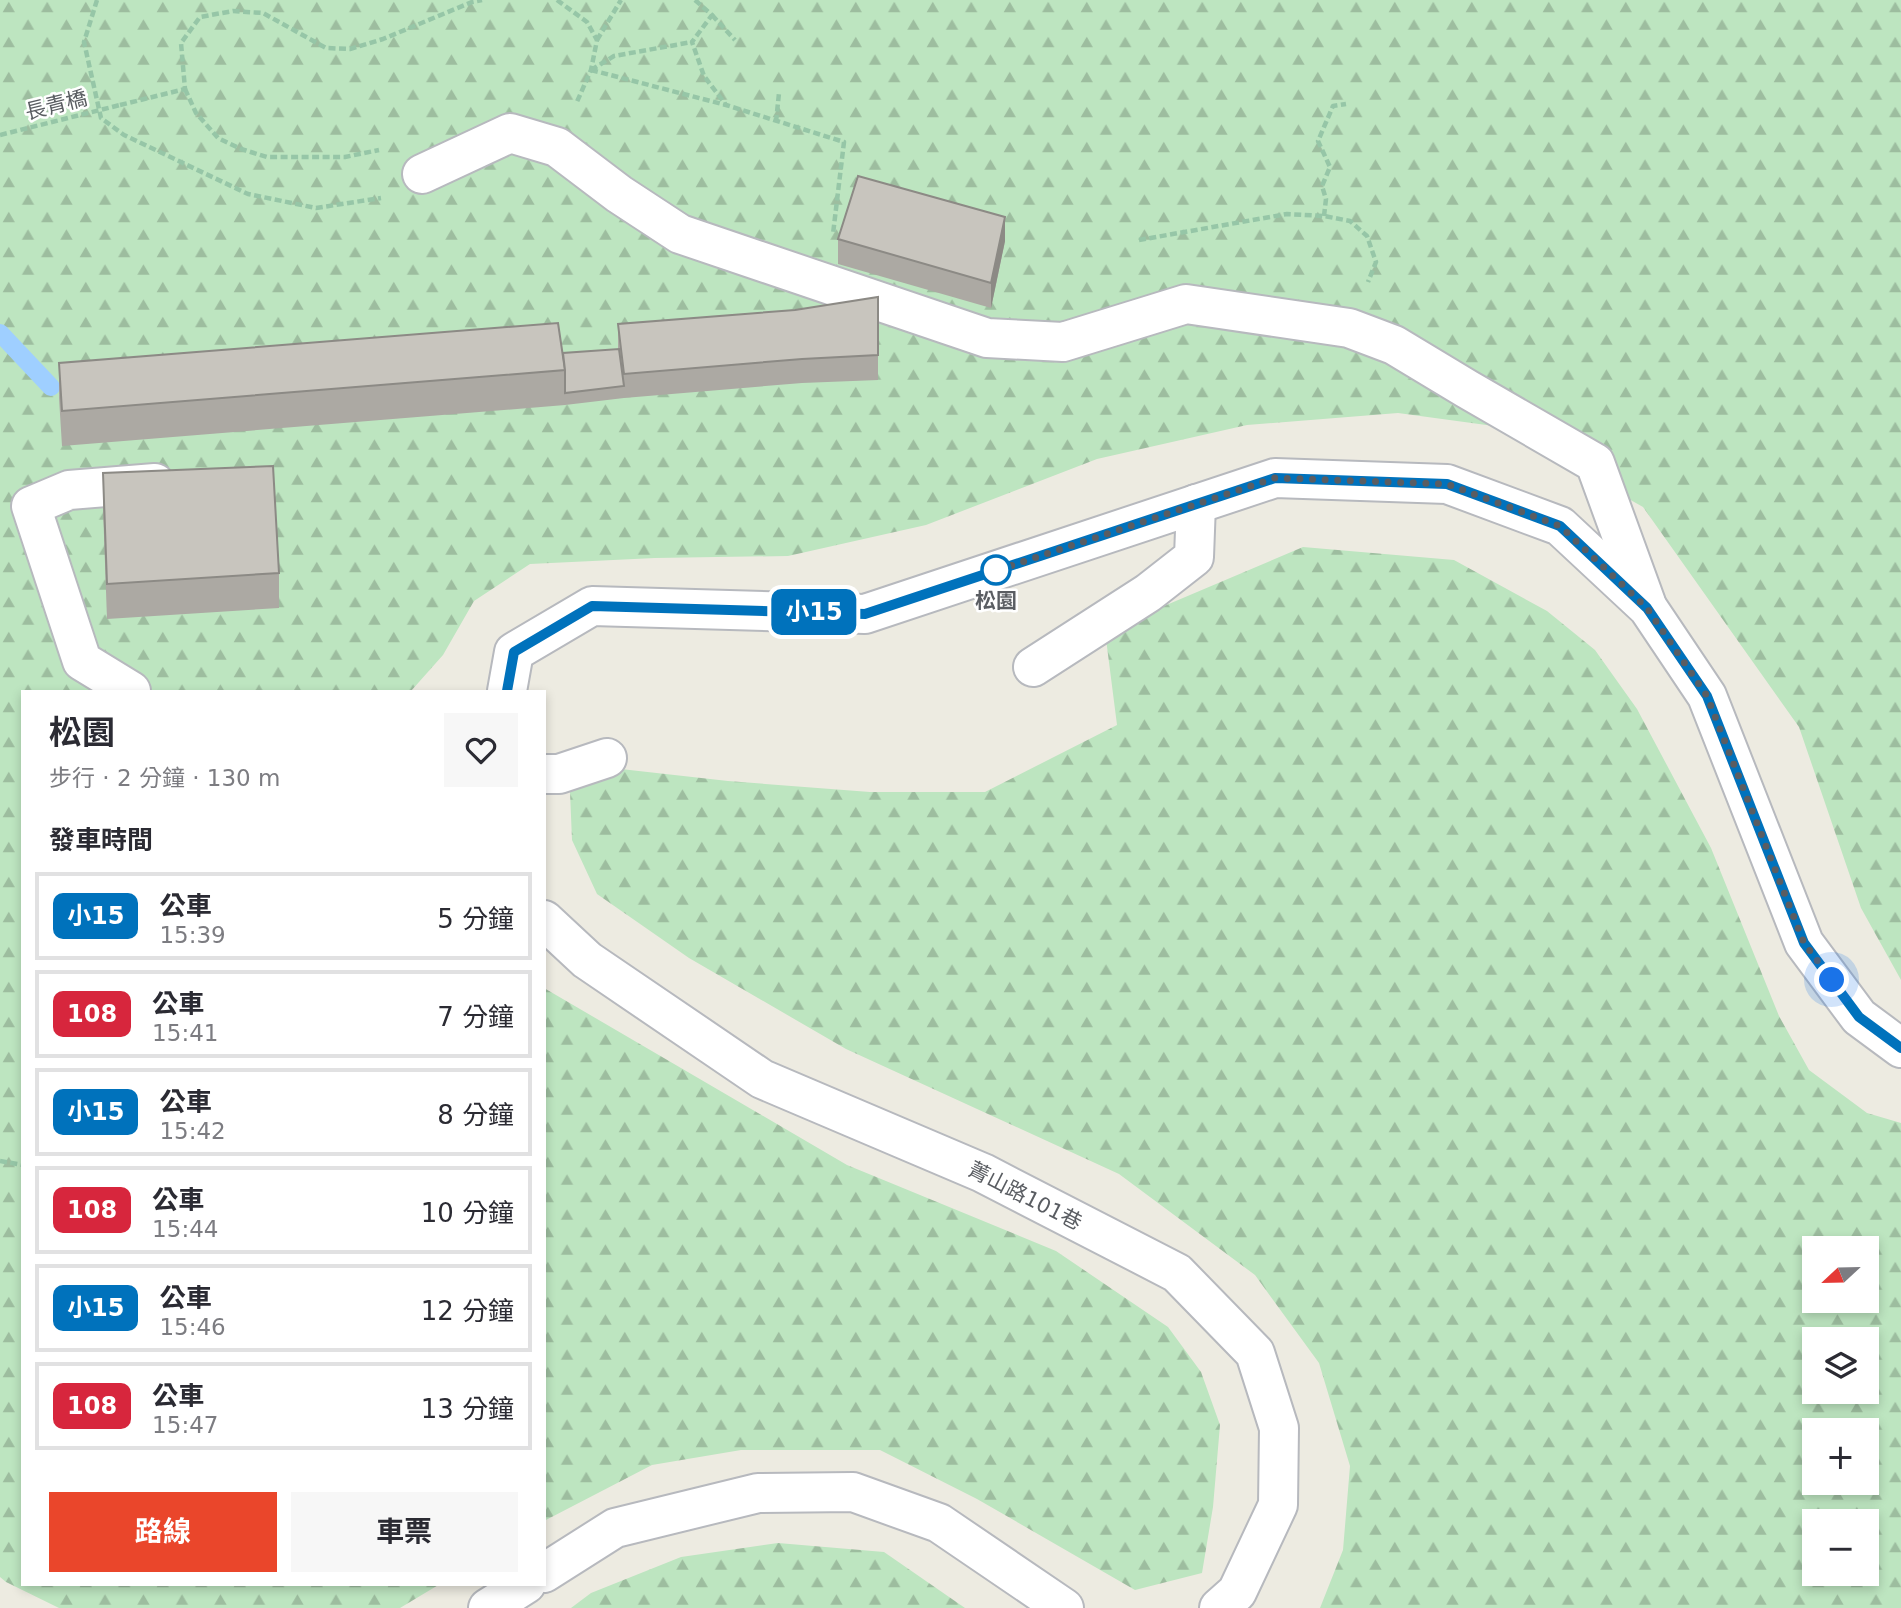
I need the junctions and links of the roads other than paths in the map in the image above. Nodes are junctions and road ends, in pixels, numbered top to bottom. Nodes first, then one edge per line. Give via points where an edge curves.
1 (422, 174) road end
2 (187, 481) edge
3 (1196, 504) junction
4 (1647, 608) junction
5 (1033, 667) dead end
6 (129, 690) edge
7 (507, 690) edge
8 (607, 758) dead end
9 (546, 774) edge
10 (546, 922) edge
11 (1901, 1048) edge
12 (546, 1572) edge
13 (523, 1586) edge
14 (488, 1608) edge
15 (1064, 1608) edge
16 (1219, 1608) edge

1 - 4 street via 510,133 557,147 680,234 987,338 1063,342 1186,304 1349,328 1394,345 1595,463
2 - 6 street via 69,490 31,506 82,661
3 - 4 street via 1275,478 1447,484 1560,526
3 - 5 street via 1194,556 1148,593
3 - 7 street via 865,614 592,606 514,652
4 - 11 street via 1707,696 1804,943 1859,1017
8 - 9 street
10 - 16 street, 菁山路101巷 via 587,960 762,1079 983,1173 1177,1273 1255,1353 1279,1428 1278,1505 1237,1592
12 - 15 street via 615,1528 758,1493 853,1492 939,1523
13 - 14 street

